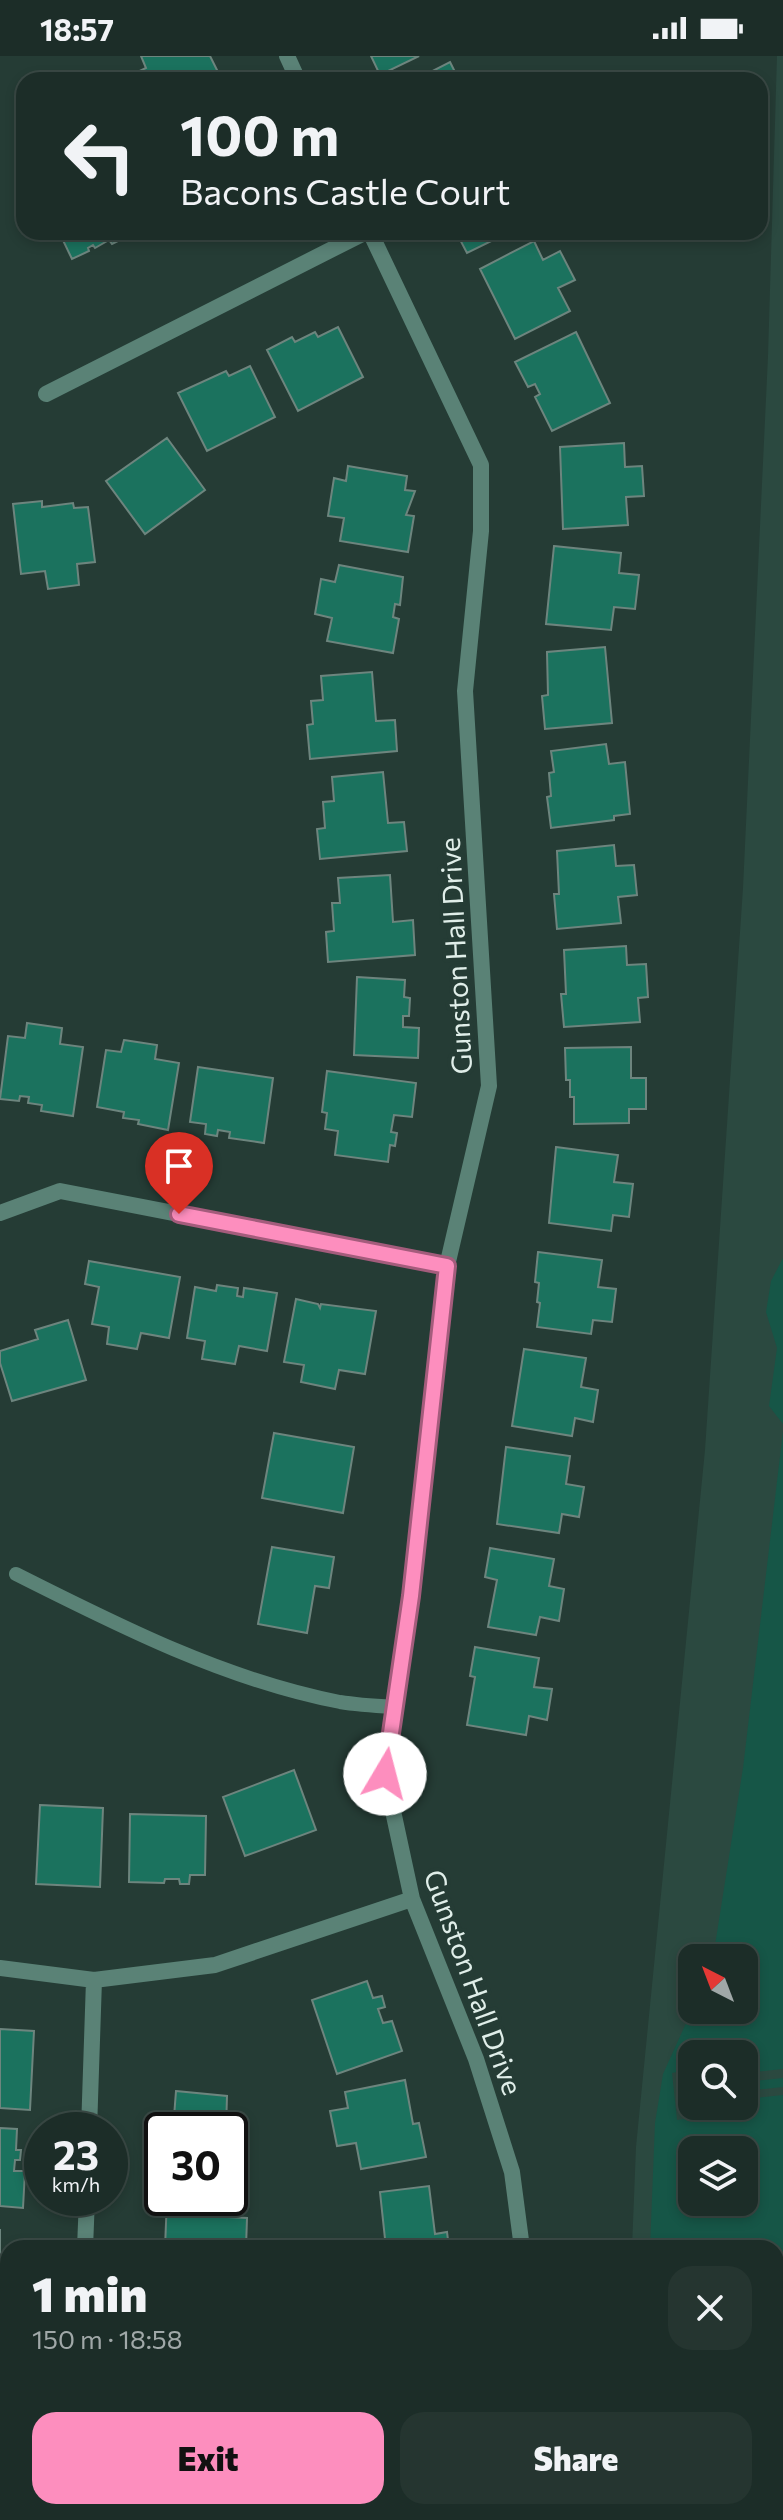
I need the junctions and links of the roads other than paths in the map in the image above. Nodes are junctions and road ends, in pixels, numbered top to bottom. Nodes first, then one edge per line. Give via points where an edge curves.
1 (352, 240) edge
2 (372, 240) edge
3 (46, 394) dead end
4 (0, 1213) edge
5 (447, 1266) junction
6 (16, 1574) dead end
7 (395, 1707) junction
8 (412, 1899) junction
9 (0, 1968) edge
10 (94, 1980) junction
11 (90, 2112) edge
12 (86, 2216) edge
13 (85, 2240) edge
14 (521, 2240) edge

1 - 3 street
2 - 5 street, Gunston Hall Drive via 481,465 481,531 465,691 489,1086
4 - 5 street via 60,1191
5 - 7 street, Gunston Hall Drive
6 - 7 lane via 122,1626 239,1673 342,1702
7 - 8 street, Gunston Hall Drive via 385,1774
8 - 10 street via 215,1965
8 - 14 street, Gunston Hall Drive via 476,2059 508,2158
9 - 10 street
10 - 11 street
12 - 13 street

